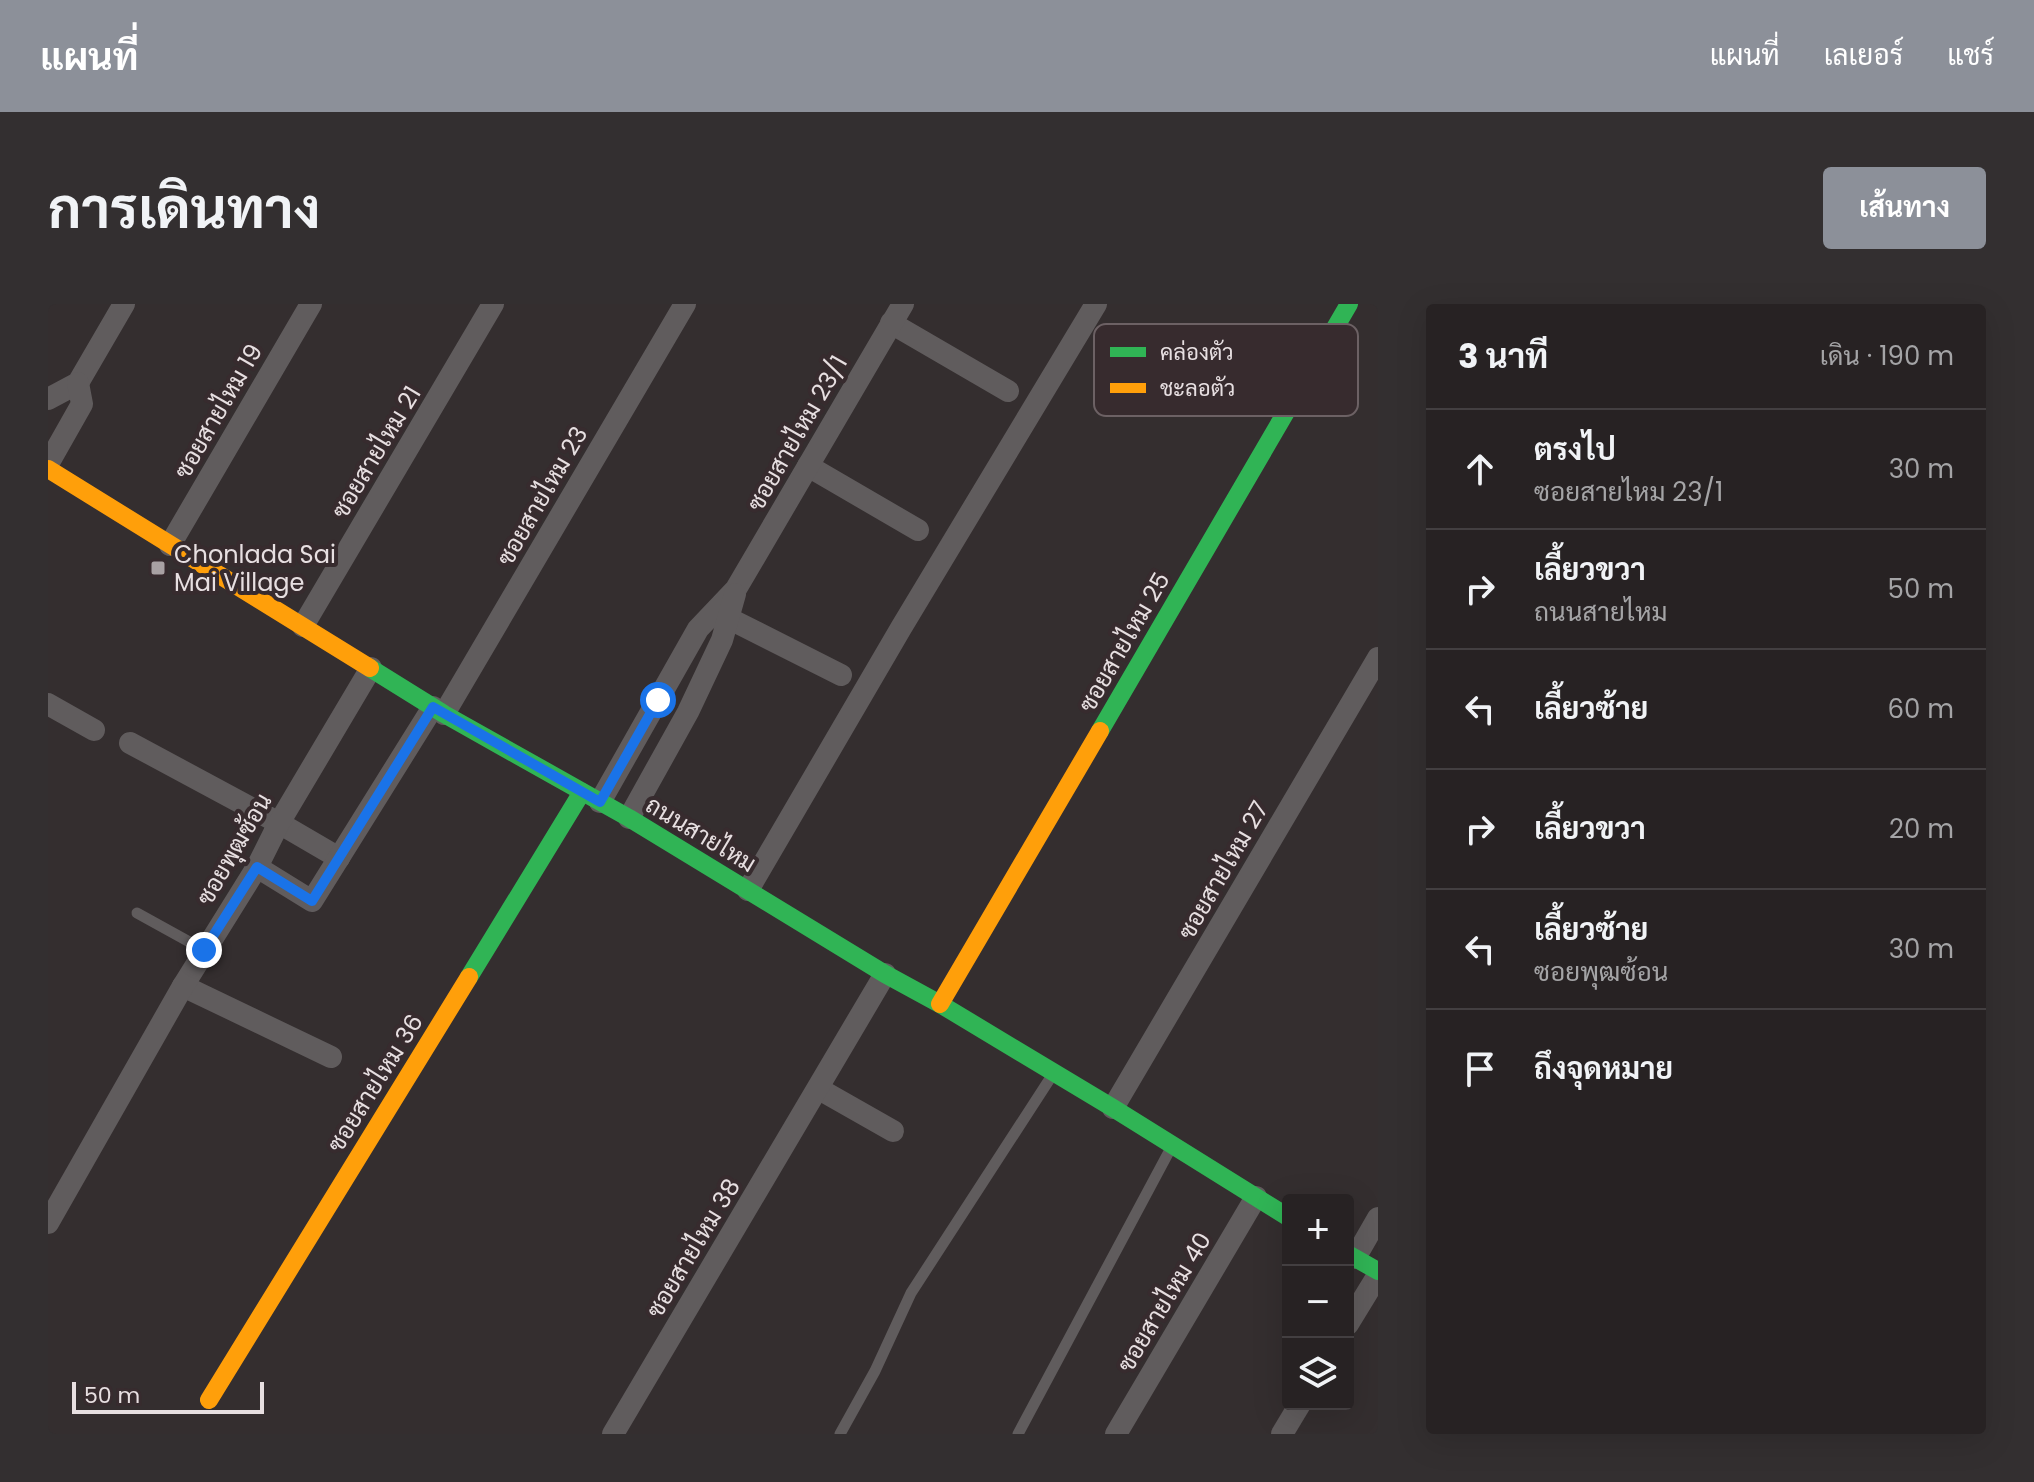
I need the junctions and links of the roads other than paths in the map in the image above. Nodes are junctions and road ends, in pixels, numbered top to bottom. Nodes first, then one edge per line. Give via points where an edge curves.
1 (124, 304) edge
2 (311, 304) edge
3 (493, 304) edge
4 (685, 304) edge
5 (1096, 304) edge
6 (1349, 304) edge
7 (897, 314) edge
8 (1337, 324) edge
9 (78, 383) junction
10 (1008, 391) dead end
11 (48, 399) edge
12 (1284, 416) edge
13 (48, 466) edge
14 (808, 466) junction
15 (918, 530) dead end
16 (170, 545) junction
17 (721, 615) junction
18 (303, 626) junction
19 (1378, 658) edge
20 (371, 668) junction
21 (841, 675) dead end
22 (48, 704) edge
23 (439, 710) junction
24 (94, 730) dead end
25 (130, 743) dead end
26 (591, 797) junction
27 (629, 818) junction
28 (279, 823) junction
29 (339, 858) junction
30 (257, 867) junction
31 (748, 890) junction
32 (137, 913) dead end
33 (204, 950) junction
34 (885, 974) junction
35 (183, 986) junction
36 (940, 1004) junction
37 (331, 1057) dead end
38 (1054, 1073) junction
39 (819, 1089) junction
40 (1113, 1108) junction
41 (893, 1131) dead end
42 (1172, 1145) junction
43 (1256, 1197) junction
44 (1282, 1213) edge
45 (1378, 1218) edge
46 (48, 1223) edge
47 (1354, 1252) edge
48 (1354, 1258) edge
49 (1378, 1273) edge
50 (1354, 1314) edge
51 (209, 1400) dead end
52 (1296, 1410) edge
53 (613, 1434) edge
54 (840, 1434) edge
55 (1018, 1434) edge
56 (1116, 1434) edge
57 (1282, 1434) edge

1 - 9 street
2 - 16 street, ซอยสายไหม 19
3 - 18 street, ซอยสายไหม 21
4 - 23 street, ซอยสายไหม 23
5 - 31 street
6 - 8 street, ซอยสายไหม 25
7 - 10 street
7 - 14 street, ซอยสายไหม 23/1
9 - 11 street
9 - 13 street via 82,404
12 - 36 street, ซอยสายไหม 25
13 - 16 street, ถนนสายไหม
14 - 15 street
14 - 17 street, ซอยสายไหม 23/1
16 - 18 street, ถนนสายไหม
17 - 21 street
17 - 26 street, ซอยสายไหม 23/1 via 698,629
17 - 27 street, ซอยสายไหม 23/1 via 722,640
18 - 20 street, ถนนสายไหม
19 - 40 street, ซอยสายไหม 27
20 - 23 street, ถนนสายไหม
20 - 28 street, ซอยพุฒซ้อน
22 - 24 street
23 - 26 street, ถนนสายไหม
23 - 29 street, ซอยสายไหม 23
25 - 28 street
26 - 27 street, ถนนสายไหม
26 - 51 street, ซอยสายไหม 36
27 - 31 street, ถนนสายไหม
28 - 29 street
28 - 30 street, ซอยพุฒซ้อน
29 - 30 street, ซอยสายไหม 23 via 312,901
30 - 33 street, ซอยพุฒซ้อน
31 - 34 street, ถนนสายไหม
32 - 33 lane
33 - 35 street, ซอยพุฒซ้อน
34 - 36 street, ถนนสายไหม
34 - 39 street, ซอยสายไหม 38
35 - 37 street
35 - 46 street, ซอยพุฒซ้อน
36 - 38 street, ถนนสายไหม
38 - 40 street, ถนนสายไหม
38 - 54 lane via 911,1293
39 - 41 street
39 - 53 street, ซอยสายไหม 38
40 - 42 street, ถนนสายไหม
42 - 43 street, ถนนสายไหม
42 - 55 lane
43 - 44 street, ถนนสายไหม
43 - 56 street, ซอยสายไหม 40
45 - 47 street
48 - 49 street
49 - 50 street
52 - 57 street

